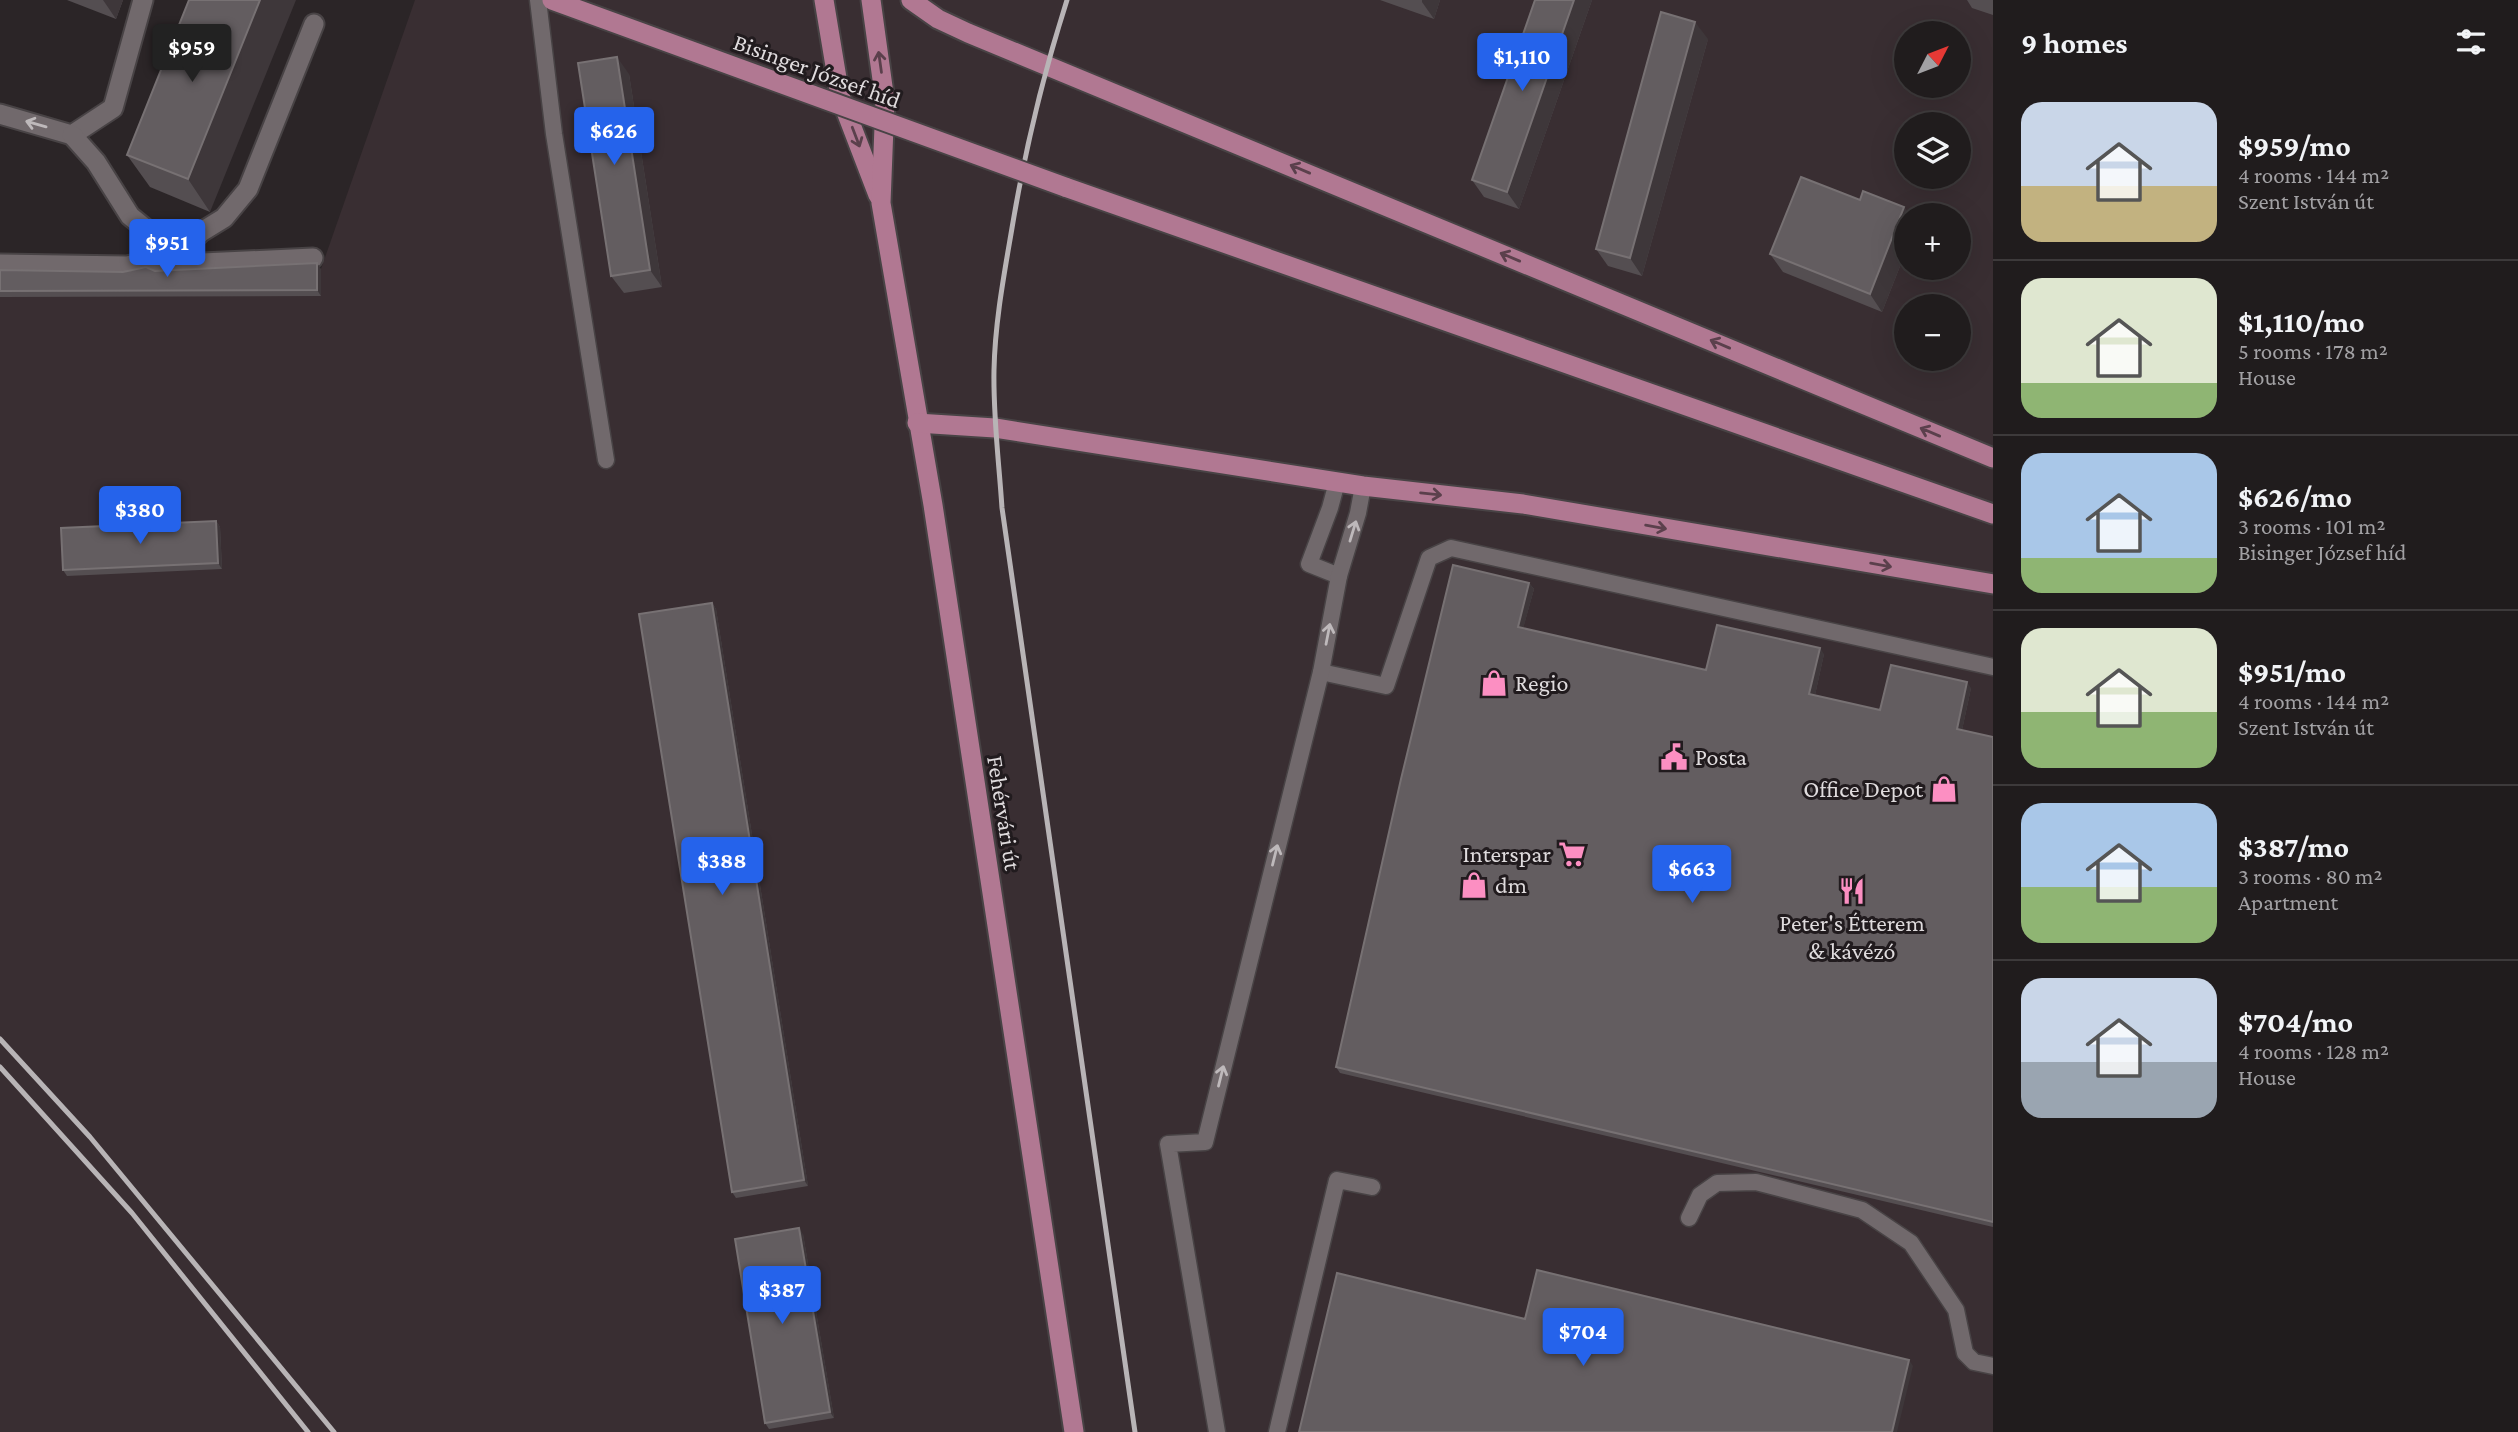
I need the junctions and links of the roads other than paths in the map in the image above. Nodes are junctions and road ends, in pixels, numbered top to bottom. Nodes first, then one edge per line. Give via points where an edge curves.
1 (143, 0) edge
2 (538, 0) edge
3 (552, 0) edge
4 (824, 0) edge
5 (871, 0) edge
6 (911, 0) edge
7 (314, 24) dead end
8 (0, 114) edge
9 (72, 135) junction
10 (881, 203) junction
11 (198, 234) junction
12 (313, 257) dead end
13 (0, 264) edge
14 (127, 266) junction
15 (917, 423) junction
16 (1993, 458) edge
17 (606, 460) dead end
18 (1337, 482) junction
19 (1363, 486) junction
20 (1993, 514) edge
21 (1339, 576) junction
22 (1993, 584) edge
23 (1993, 667) edge
24 (1321, 672) junction
25 (1372, 1187) dead end
26 (1689, 1218) dead end
27 (1993, 1366) edge
28 (1074, 1432) edge
29 (1217, 1432) edge
30 (1277, 1432) edge

1 - 9 street via 113,108
2 - 17 lane via 554,134
3 - 20 main road, Bisinger József híd, bridge via 1065,187
4 -> 10 main road, Fehérvári út via 840,96
10 -> 5 main road, Fehérvári út via 885,101
16 -> 6 main road via 968,33
7 - 11 street via 248,189 224,218
9 -> 8 street
9 - 11 street via 96,162 130,216 152,234
10 - 15 main road, Fehérvári út
11 - 14 street via 172,256
12 - 14 street
13 - 14 street
15 - 18 main road via 995,428
15 - 28 main road, Fehérvári út
18 - 19 main road
18 - 21 lane via 1309,564
21 -> 19 lane
19 -> 22 main road via 1523,504
24 -> 21 lane
23 - 24 lane via 1451,548 1429,558 1386,686
29 -> 24 lane via 1168,1144 1205,1142
25 - 30 lane via 1337,1180
26 - 27 lane via 1700,1195 1717,1183 1756,1182 1862,1210 1911,1243 1956,1310 1965,1353 1974,1362

